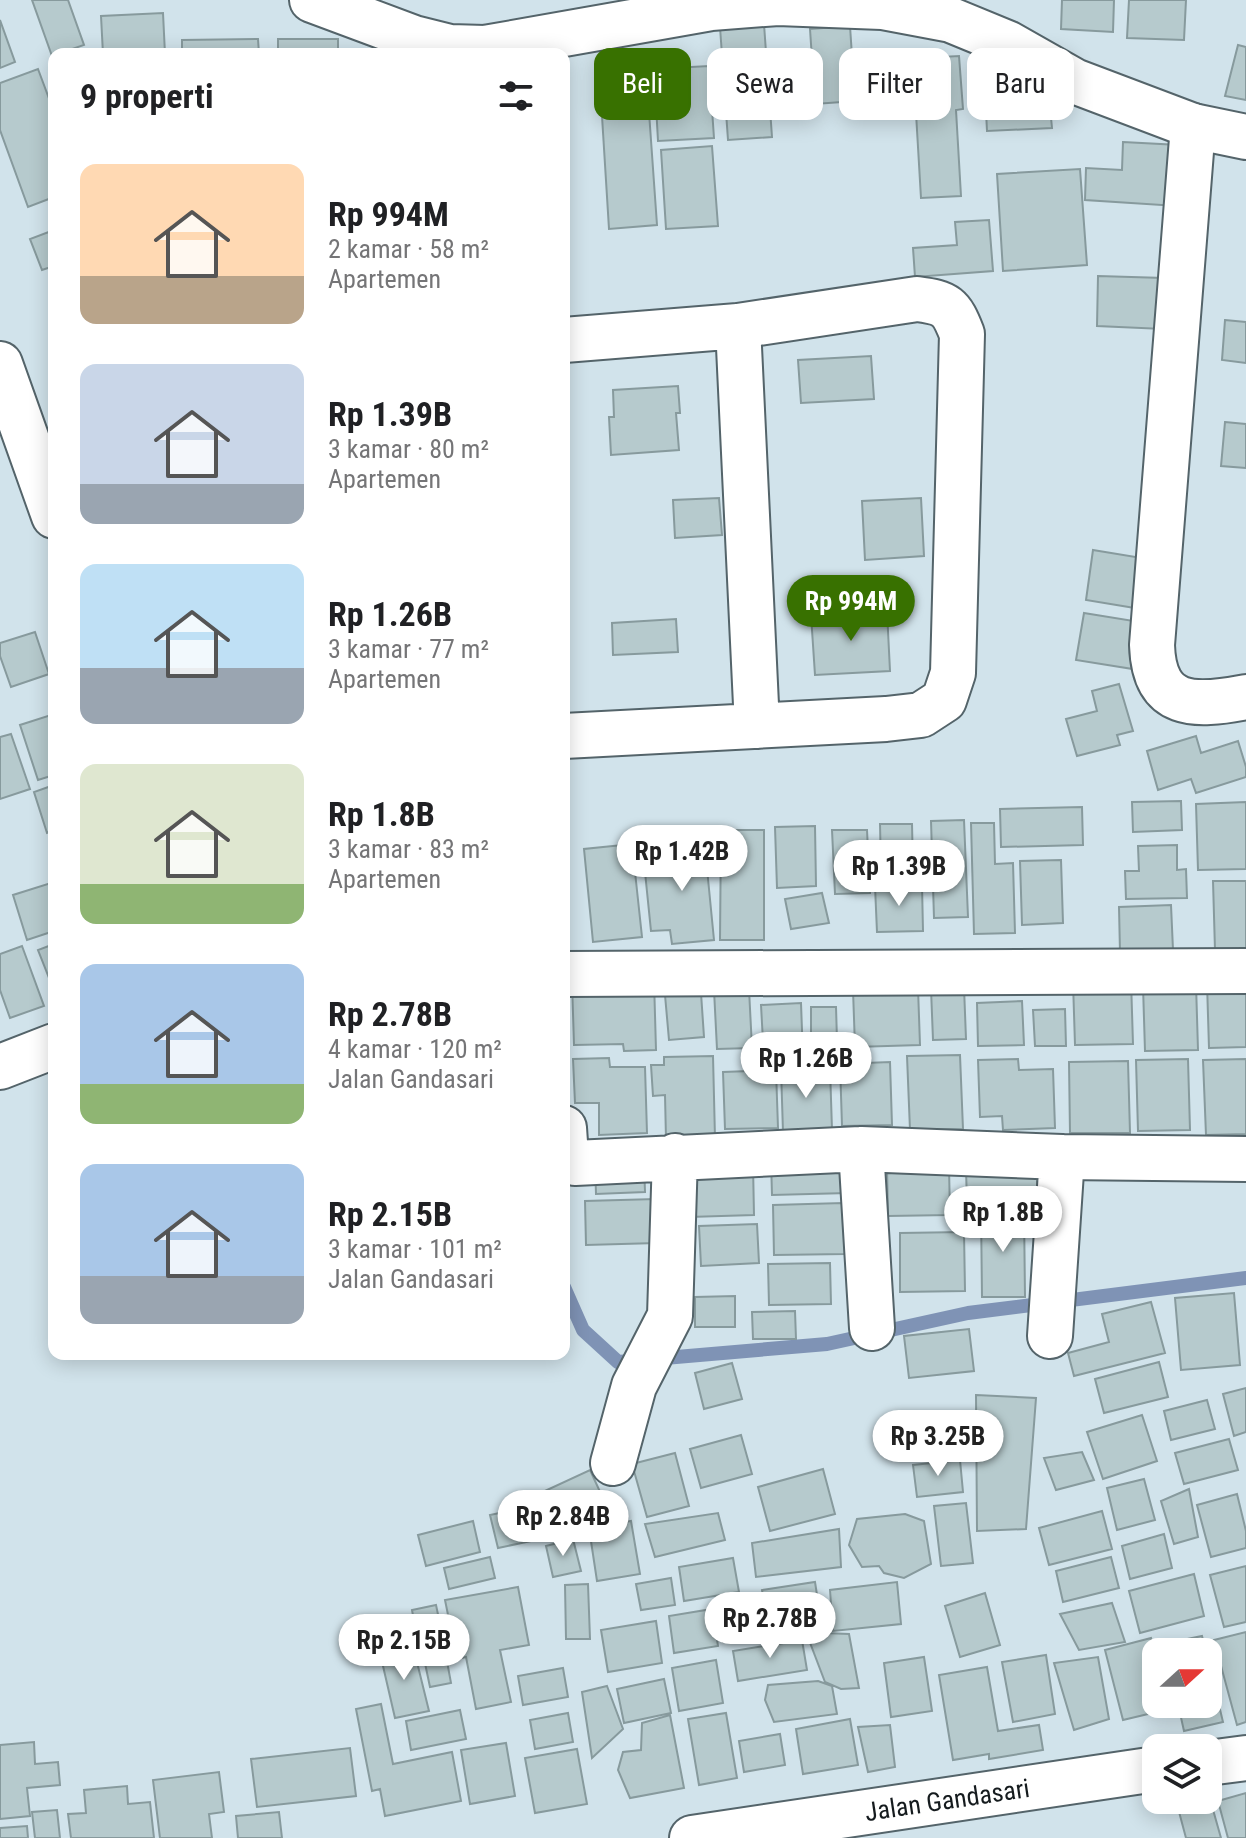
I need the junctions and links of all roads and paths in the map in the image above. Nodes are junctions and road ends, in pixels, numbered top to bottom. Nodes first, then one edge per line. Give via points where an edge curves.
1 (312, 0) edge
2 (1193, 126) junction
3 (1246, 137) edge
4 (738, 326) junction
5 (570, 340) edge
6 (0, 364) edge
7 (28, 449) edge
8 (48, 501) edge
9 (1246, 697) edge
10 (757, 726) junction
11 (570, 736) edge
12 (1246, 971) edge
13 (570, 974) edge
14 (48, 1048) edge
15 (0, 1067) edge
16 (861, 1149) junction
17 (675, 1156) junction
18 (1062, 1157) junction
19 (1246, 1159) edge
20 (570, 1161) edge
21 (1052, 1313) dead end
22 (872, 1328) dead end
23 (613, 1463) dead end
24 (1246, 1758) edge
25 (1222, 1761) edge
26 (1142, 1771) edge
27 (692, 1838) edge

1 - 2 street via 414,38 485,48 711,8 778,3 882,7 951,20 1007,43 1074,81
2 - 3 street
2 - 9 street via 1153,666 1165,691 1183,700
4 - 5 street
4 - 10 street
4 - 10 street via 917,299 953,310 962,334 953,673 944,700 921,715
6 - 7 street
7 - 8 street
10 - 11 street
12 - 13 street
14 - 15 street
16 - 17 street
16 - 18 street
16 - 22 street
17 - 20 street
17 - 23 street via 670,1316 634,1386
18 - 19 street
18 - 21 street
24 - 25 street
26 - 27 street, Jalan Gandasari

